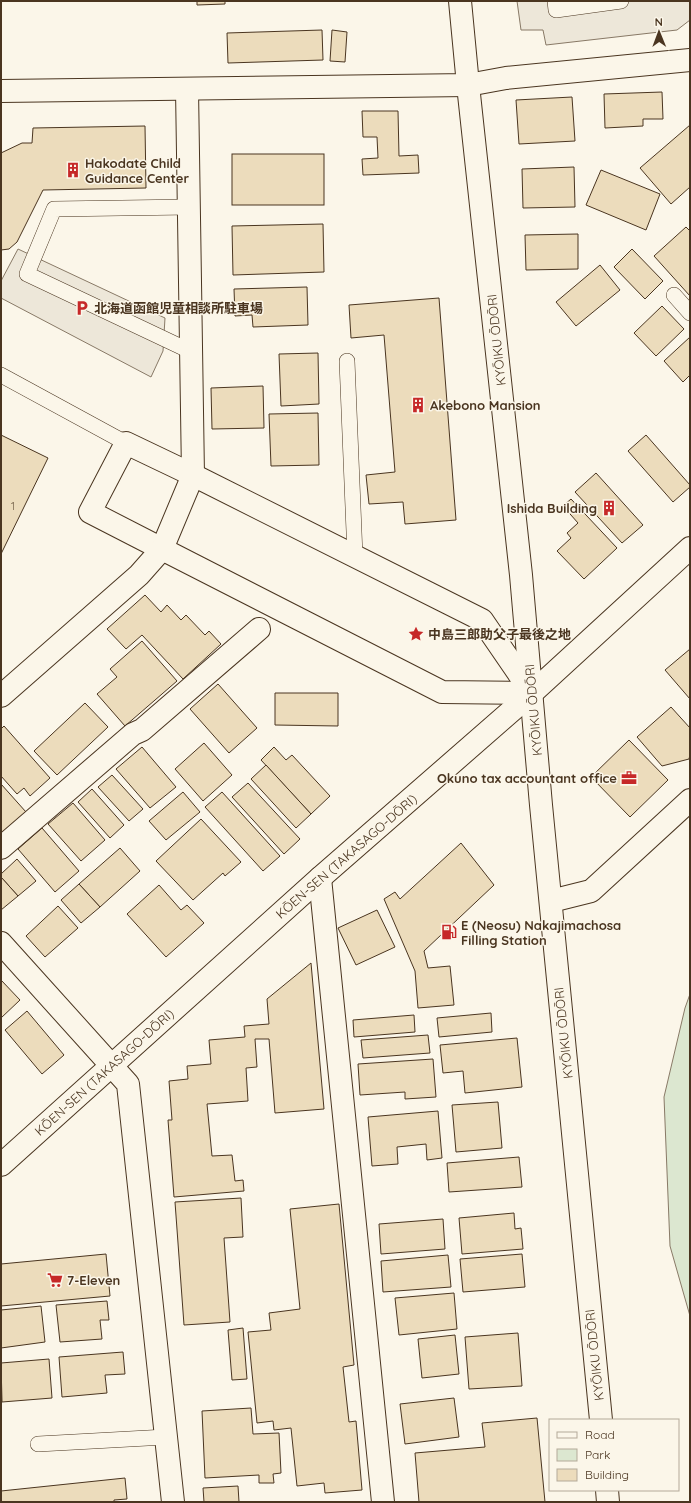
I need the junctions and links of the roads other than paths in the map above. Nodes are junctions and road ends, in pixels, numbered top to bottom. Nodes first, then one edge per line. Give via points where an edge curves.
1 (460, 1) edge
2 (555, 1) edge
3 (621, 1) edge
4 (690, 60) edge
5 (468, 85) junction
6 (187, 89) junction
7 (1, 91) edge
8 (189, 206) junction
9 (674, 295) dead end
10 (690, 313) edge
11 (192, 352) junction
12 (347, 361) dead end
13 (1, 375) edge
14 (126, 443) junction
15 (193, 475) junction
16 (690, 548) edge
17 (162, 549) junction
18 (355, 556) junction
19 (259, 629) dead end
20 (532, 693) junction
21 (1, 696) edge
22 (690, 800) edge
23 (1, 848) edge
24 (320, 878) junction
25 (551, 901) junction
26 (1, 943) edge
27 (111, 1065) junction
28 (1, 1165) edge
29 (601, 1419) edge
30 (166, 1437) junction
31 (38, 1444) dead end
32 (607, 1491) edge
33 (173, 1502) edge
34 (383, 1502) edge
35 (608, 1502) edge

1 - 5 street, KYŌIKU ŌDŌRI
2 - 3 lane via 556,10
4 - 5 street via 506,78
5 - 6 street
5 - 20 street, KYŌIKU ŌDŌRI
6 - 7 street
6 - 8 street
8 - 11 street
8 - 11 lane via 54,209 27,274
9 - 10 lane
11 - 15 street
12 - 18 lane
13 - 14 lane
14 - 15 street
14 - 17 street via 90,512
15 - 17 street
15 - 18 street
16 - 20 street, KŌEN-SEN (TAKASAGO-DŌRI)
17 - 20 street via 442,692
17 - 21 street via 139,575
18 - 20 street via 482,620
19 - 23 street
20 - 24 street, KŌEN-SEN (TAKASAGO-DŌRI)
20 - 25 street, KYŌIKU ŌDŌRI
22 - 25 street via 591,891
24 - 27 street, KŌEN-SEN (TAKASAGO-DŌRI)
24 - 34 street
25 - 29 street, KYŌIKU ŌDŌRI
26 - 27 street
27 - 28 street, KŌEN-SEN (TAKASAGO-DŌRI)
27 - 30 street via 128,1084
30 - 31 lane
30 - 33 street
32 - 35 street

